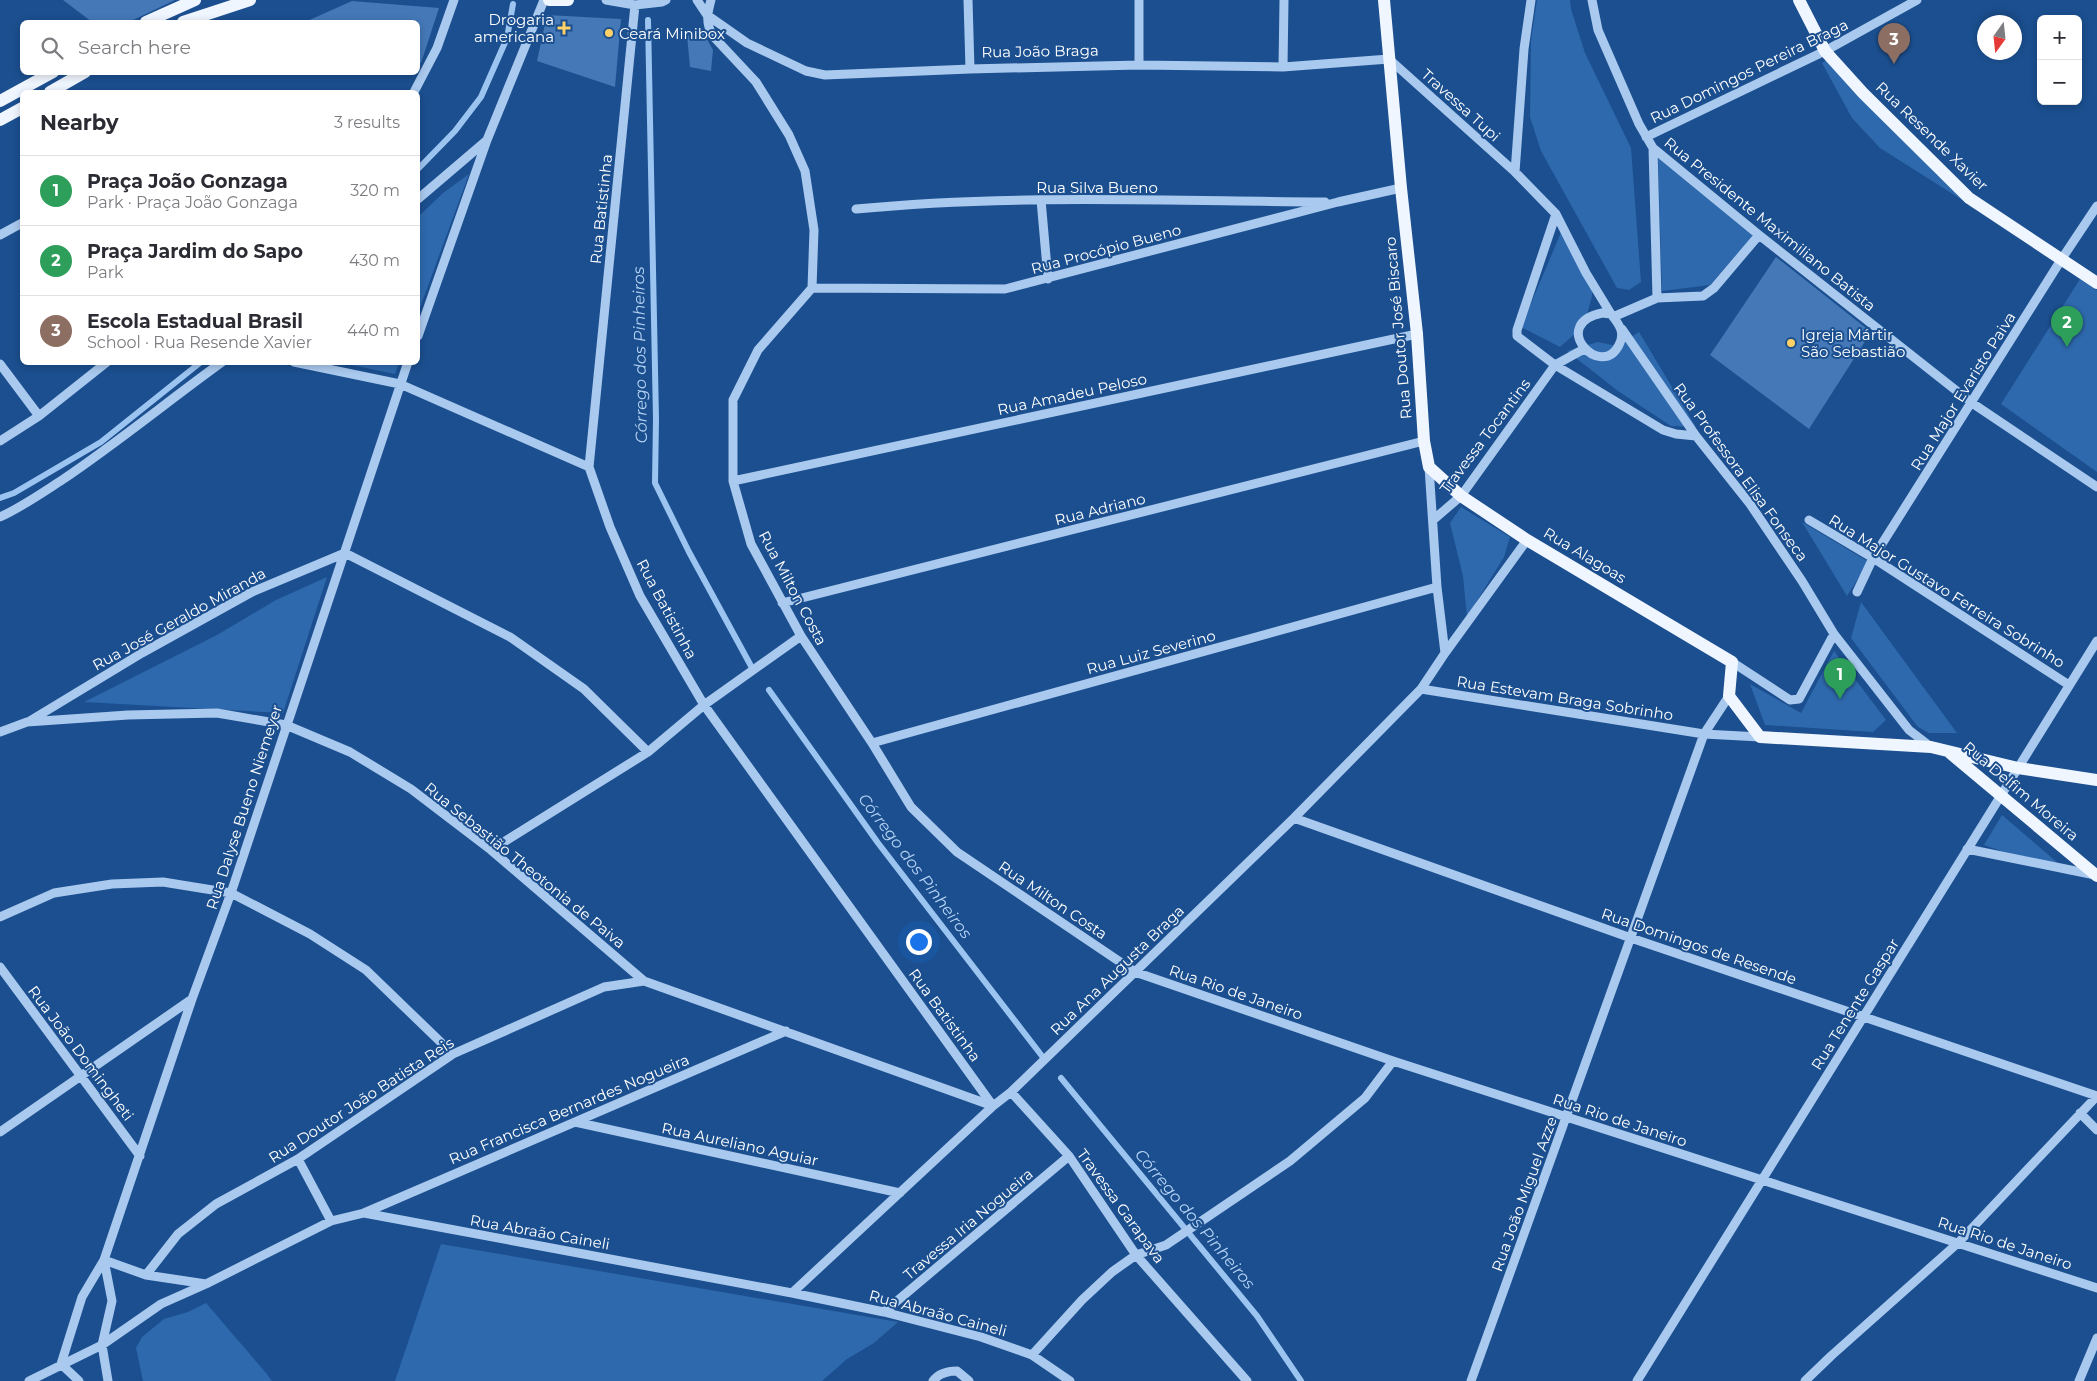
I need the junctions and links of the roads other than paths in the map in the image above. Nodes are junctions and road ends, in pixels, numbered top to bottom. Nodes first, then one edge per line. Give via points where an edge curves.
1 (194, 0) edge
2 (250, 0) edge
3 (454, 0) edge
4 (544, 0) edge
5 (606, 0) edge
6 (666, 0) edge
7 (697, 0) edge
8 (711, 0) edge
9 (968, 0) edge
10 (1139, 0) edge
11 (1284, 0) edge
12 (1384, 0) edge
13 (1530, 0) edge
14 (1592, 0) edge
15 (1799, 0) edge
16 (1917, 0) edge
17 (635, 5) junction
18 (706, 16) junction
19 (150, 20) edge
20 (189, 20) edge
21 (1825, 50) junction
22 (1389, 59) junction
23 (1139, 65) junction
24 (1283, 67) junction
25 (970, 69) junction
26 (48, 75) edge
27 (80, 75) edge
28 (21, 90) edge
29 (54, 90) edge
30 (415, 90) edge
31 (20, 91) edge
32 (0, 102) edge
33 (20, 109) edge
34 (0, 120) edge
35 (1646, 137) junction
36 (487, 140) junction
37 (1653, 148) junction
38 (1515, 172) junction
39 (1401, 188) junction
40 (420, 197) edge
41 (1042, 200) junction
42 (1338, 202) junction
43 (2097, 206) edge
44 (856, 209) dead end
45 (1556, 214) junction
46 (20, 224) edge
47 (0, 235) edge
48 (1759, 235) junction
49 (2061, 260) junction
50 (1048, 279) junction
51 (2097, 283) edge
52 (812, 288) junction
53 (1657, 298) junction
54 (1612, 315) junction
55 (1622, 329) junction
56 (420, 330) edge
57 (1417, 334) junction
58 (1584, 349) junction
59 (0, 364) edge
60 (103, 365) edge
61 (218, 365) edge
62 (308, 365) edge
63 (407, 365) edge
64 (1555, 365) junction
65 (400, 384) junction
66 (1972, 403) junction
67 (39, 416) junction
68 (1696, 436) junction
69 (0, 441) edge
70 (1424, 441) junction
71 (589, 467) junction
72 (1428, 467) junction
73 (733, 482) junction
74 (2097, 487) edge
75 (1460, 496) junction
76 (0, 517) edge
77 (1433, 520) junction
78 (1809, 520) dead end
79 (1527, 540) junction
80 (345, 553) junction
81 (1873, 558) junction
82 (1437, 587) junction
83 (1857, 592) dead end
84 (782, 603) junction
85 (1834, 634) junction
86 (801, 636) junction
87 (2097, 641) edge
88 (1445, 653) junction
89 (1732, 662) junction
90 (2069, 685) junction
91 (1421, 689) junction
92 (1729, 696) junction
93 (704, 704) junction
94 (27, 722) junction
95 (286, 725) junction
96 (0, 732) edge
97 (1704, 734) junction
98 (1760, 736) junction
99 (872, 743) junction
100 (1931, 747) junction
101 (1948, 751) junction
102 (648, 752) junction
103 (2018, 768) junction
104 (2097, 780) edge
105 (2001, 795) junction
106 (1294, 818) junction
107 (1967, 849) junction
108 (491, 850) junction
109 (2096, 876) edge
110 (231, 894) junction
111 (0, 918) edge
112 (1631, 938) junction
113 (0, 967) edge
114 (1136, 972) junction
115 (644, 981) junction
116 (192, 999) junction
117 (1864, 1016) junction
118 (786, 1031) junction
119 (453, 1054) junction
120 (1393, 1061) junction
121 (82, 1075) junction
122 (1011, 1092) junction
123 (2097, 1096) edge
124 (993, 1106) junction
125 (2080, 1113) junction
126 (1566, 1117) junction
127 (575, 1122) junction
128 (2097, 1130) edge
129 (0, 1132) edge
130 (140, 1156) junction
131 (1069, 1156) junction
132 (298, 1159) junction
133 (1762, 1180) junction
134 (900, 1193) junction
135 (364, 1214) junction
136 (331, 1221) junction
137 (1960, 1242) junction
138 (1140, 1254) junction
139 (104, 1260) junction
140 (146, 1275) junction
141 (206, 1284) junction
142 (2097, 1288) edge
143 (792, 1293) junction
144 (884, 1312) junction
145 (2097, 1338) edge
146 (102, 1345) junction
147 (1032, 1356) junction
148 (61, 1364) junction
149 (28, 1381) edge
150 (79, 1381) edge
151 (108, 1381) edge
152 (932, 1381) edge
153 (969, 1381) edge
154 (1070, 1381) edge
155 (1247, 1381) edge
156 (1471, 1381) edge
157 (1637, 1381) edge
158 (1805, 1381) edge
159 (2079, 1381) edge

1 - 19 main road
2 - 20 main road
3 - 30 street via 436,48
4 - 36 street
5 - 17 street
6 - 17 street
7 - 18 street
8 - 18 street
9 - 25 street
10 - 23 street
11 - 24 street
12 - 22 main road, Rua Doutor José Biscaro
13 - 38 street
14 - 35 street, Rua Presidente Maximiliano Batista via 1598,30
15 - 21 main road, Rua Resende Xavier
16 - 21 street, Rua Domingos Pereira Braga
17 - 71 street, Rua Batistinha
18 - 25 street, Rua João Braga via 747,43 806,71 825,74
18 - 52 street via 712,35 761,89 789,135 805,170 814,230
21 - 35 street, Rua Domingos Pereira Braga
21 - 49 main road, Rua Resende Xavier via 1863,93 1970,198
22 - 24 street, Rua João Braga
22 - 38 street, Travessa Tupi
22 - 39 main road, Rua Doutor José Biscaro
23 - 24 street, Rua João Braga
23 - 25 street, Rua João Braga
26 - 28 main road
27 - 29 main road
31 - 32 main road
33 - 34 main road
35 - 37 street, Rua Presidente Maximiliano Batista
36 - 40 street
36 - 56 street
37 - 48 street, Rua Presidente Maximiliano Batista
37 - 53 street
38 - 45 street
39 - 42 street, Rua Procópio Bueno
39 - 57 main road, Rua Doutor José Biscaro
41 - 42 street, Rua Silva Bueno
41 - 44 street, Rua Silva Bueno
41 - 50 street
42 - 50 street, Rua Procópio Bueno
43 - 49 street, Rua Major Evaristo Paiva
45 - 54 street via 1586,274
45 - 64 street via 1517,330 1517,336
46 - 47 street
48 - 53 street via 1714,288 1703,296
48 - 66 street, Rua Presidente Maximiliano Batista
49 - 51 main road, Rua Resende Xavier
49 - 66 street, Rua Major Evaristo Paiva
50 - 52 street, Rua Procópio Bueno via 1005,289
52 - 73 street, Rua Milton Costa via 758,350 733,400
53 - 54 street
54 - 55 street
54 - 58 street via 1590,316 1582,322 1579,340
55 - 58 street via 1622,338 1611,354 1602,357
55 - 68 street, Rua Professora Elisa Fonseca
57 - 70 main road, Rua Doutor José Biscaro
57 - 73 street, Rua Amadeu Peloso
58 - 64 street
59 - 67 street
60 - 67 street
61 - 76 street via 94,459 17,510
62 - 65 street
63 - 65 street, Rua Dalyse Bueno Niemeyer
64 - 68 street via 1663,430
64 - 75 street, Travessa Tocantins
65 - 71 street
65 - 80 street, Rua Dalyse Bueno Niemeyer
66 - 74 street, Rua Presidente Maximiliano Batista
66 - 81 street, Rua Major Evaristo Paiva
67 - 69 street
68 - 85 street, Rua Professora Elisa Fonseca via 1750,504
70 - 72 main road, Rua Doutor José Biscaro
70 - 84 street, Rua Adriano
71 - 93 street, Rua Batistinha via 610,527 640,596
72 - 75 main road, Rua Alagoas
72 - 77 street, Rua Doutor José Biscaro
73 - 84 street, Rua Milton Costa via 750,544
75 - 77 street, Travessa Tocantins
75 - 79 main road, Rua Alagoas
77 - 82 street, Rua Doutor José Biscaro
78 - 81 street, Rua Major Gustavo Ferreira Sobrinho
79 - 88 street, Rua Ana Augusta Braga
79 - 89 main road, Rua Alagoas
80 - 94 street, Rua José Geraldo Miranda via 252,592 142,652
80 - 95 street, Rua Dalyse Bueno Niemeyer
80 - 102 street via 510,637 584,689
81 - 83 street, Rua Major Evaristo Paiva
81 - 90 street, Rua Major Gustavo Ferreira Sobrinho
82 - 88 street, Rua Doutor José Biscaro
82 - 99 street, Rua Luiz Severino
84 - 86 street, Rua Milton Costa
85 - 89 street, Rua Alagoas via 1799,699 1790,700
85 - 100 street, Rua Professora Elisa Fonseca via 1909,730
86 - 93 street
86 - 99 street, Rua Milton Costa
87 - 90 street, Rua Tenente Gaspar
88 - 91 street, Rua Ana Augusta Braga
89 - 92 main road
90 - 103 street, Rua Tenente Gaspar
91 - 97 street, Rua Estevam Braga Sobrinho
91 - 106 street, Rua Ana Augusta Braga
92 - 97 street
92 - 98 main road
93 - 102 street
93 - 124 street, Rua Batistinha
94 - 95 street, Rua Sebastião Theotonia de Paiva via 217,713
94 - 96 street, Rua Sebastião Theotonia de Paiva
95 - 108 street, Rua Sebastião Theotonia de Paiva via 350,752 411,789
95 - 110 street, Rua Dalyse Bueno Niemeyer
97 - 98 street, Rua Estevam Braga Sobrinho
97 - 112 street, Rua João Miguel Azze
98 - 100 main road
99 - 114 street, Rua Milton Costa via 911,807 957,852
100 - 101 main road
101 - 103 main road
101 - 105 main road, Rua Delfim Moreira
102 - 108 street
103 - 104 main road
103 - 105 street, Rua Tenente Gaspar
105 - 107 street, Rua Tenente Gaspar
105 - 109 main road, Rua Delfim Moreira
106 - 112 street, Rua Domingos de Resende
106 - 114 street, Rua Ana Augusta Braga
107 - 109 street, Rua Delfim Moreira
107 - 117 street, Rua Tenente Gaspar
108 - 115 street, Rua Sebastião Theotonia de Paiva
110 - 111 street via 163,882 112,884 54,893
110 - 116 street, Rua Dalyse Bueno Niemeyer
110 - 119 street via 310,934 366,970
112 - 117 street, Rua Domingos de Resende
112 - 126 street, Rua João Miguel Azze
113 - 121 street, Rua João Domingheti
114 - 120 street, Rua Rio de Janeiro
114 - 122 street, Rua Ana Augusta Braga
115 - 118 street, Rua Sebastião Theotonia de Paiva
115 - 119 street, Rua Doutor João Batista Reis via 604,987
116 - 121 street
116 - 130 street, Rua Dalyse Bueno Niemeyer
117 - 123 street, Rua Domingos de Resende
117 - 133 street, Rua Tenente Gaspar
118 - 124 street, Rua Sebastião Theotonia de Paiva
118 - 127 street, Rua Francisca Bernardes Nogueira
119 - 132 street, Rua Doutor João Batista Reis
120 - 126 street, Rua Rio de Janeiro
120 - 138 street via 1365,1098 1290,1162 1166,1245
121 - 129 street
121 - 130 street, Rua João Domingheti
122 - 124 street, Rua Ana Augusta Braga
122 - 131 street, Travessa Garapava
123 - 125 street
124 - 134 street, Rua Ana Augusta Braga
125 - 128 street
125 - 137 street
126 - 133 street, Rua Rio de Janeiro
126 - 156 street, Rua João Miguel Azze
127 - 134 street, Rua Aureliano Aguiar
127 - 135 street, Rua Francisca Bernardes Nogueira
130 - 139 street, Rua Dalyse Bueno Niemeyer
131 - 138 street, Travessa Garapava
131 - 144 street, Travessa Iria Nogueira
132 - 136 street
132 - 140 street, Rua Doutor João Batista Reis via 216,1204 178,1234
133 - 137 street, Rua Rio de Janeiro
133 - 157 street, Rua Tenente Gaspar
134 - 143 street, Rua Ana Augusta Braga
135 - 136 street, Rua Abraão Caineli
135 - 143 street, Rua Abraão Caineli
136 - 141 street, Rua Abraão Caineli
137 - 142 street, Rua Rio de Janeiro
137 - 158 street
138 - 147 street via 1112,1272 1082,1300
138 - 155 street, Travessa Garapava
139 - 140 street
139 - 146 street via 112,1301
139 - 148 street, Rua Dalyse Bueno Niemeyer via 82,1297
140 - 141 street
141 - 146 street, Rua Abraão Caineli via 161,1304
143 - 144 street, Rua Abraão Caineli
144 - 147 street, Rua Abraão Caineli via 981,1337
145 - 159 street
146 - 148 street, Rua Abraão Caineli
146 - 151 street
147 - 154 street, Rua Abraão Caineli
148 - 149 street, Rua Abraão Caineli
148 - 150 street
152 - 153 street via 944,1372 957,1371

